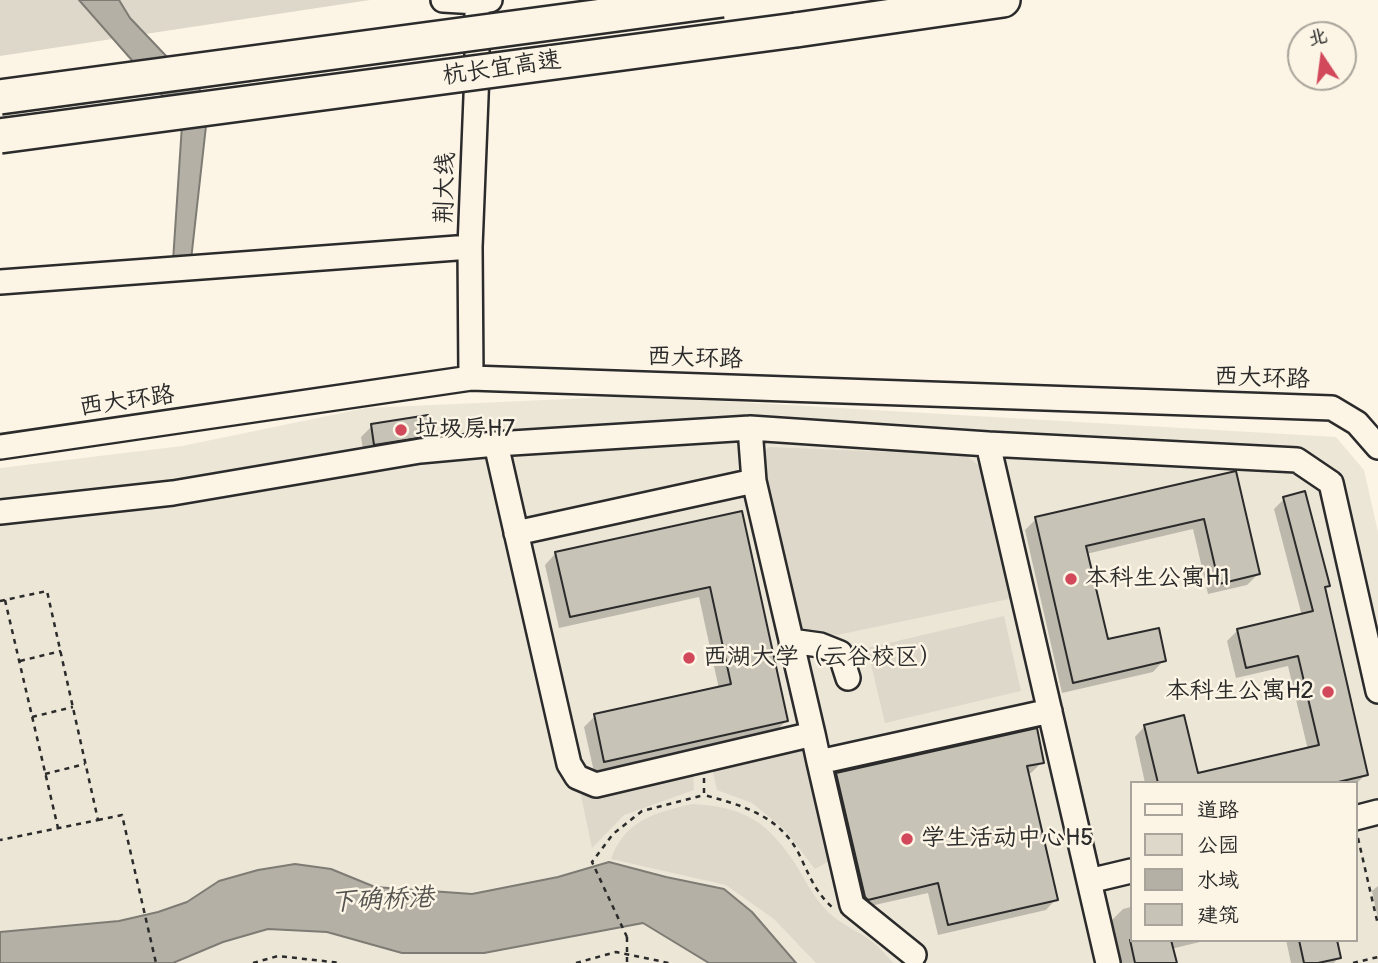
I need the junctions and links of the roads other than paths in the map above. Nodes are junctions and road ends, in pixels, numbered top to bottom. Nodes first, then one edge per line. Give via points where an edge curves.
1 (443, 0) edge
2 (722, 0) edge
3 (1003, 0) edge
4 (481, 1) edge
5 (0, 97) edge
6 (0, 136) edge
7 (470, 247) junction
8 (0, 282) edge
9 (471, 378) junction
10 (750, 428) junction
11 (496, 444) junction
12 (988, 444) junction
13 (0, 447) edge
14 (1378, 447) edge
15 (754, 481) junction
16 (0, 512) edge
17 (516, 533) junction
18 (791, 641) junction
19 (848, 678) dead end
20 (1378, 691) edge
21 (1050, 711) junction
22 (813, 734) junction
23 (819, 762) junction
24 (1378, 812) edge
25 (1357, 817) edge
26 (1130, 871) edge
27 (1089, 881) junction
28 (914, 954) dead end
29 (1108, 963) edge

1 - 4 street
2 - 5 highway, 杭长宜高速, bridge
3 - 6 highway, 杭长宜高速, bridge
4 - 7 street, 荆大线
7 - 8 street
7 - 9 street, 荆大线
9 - 13 street, 西大环路
9 - 14 street, 西大环路 via 1332,408 1357,423
10 - 11 street
10 - 12 street
10 - 15 street
11 - 16 street via 420,451 173,493
11 - 17 street
12 - 20 street via 1297,460 1331,483
12 - 21 street
15 - 17 street
15 - 18 street
17 - 22 street via 569,764 577,777 596,785
18 - 19 street via 840,653
18 - 22 street
21 - 23 street
21 - 27 street
22 - 23 street
23 - 28 street via 852,905
24 - 25 street
26 - 27 street
27 - 29 street

